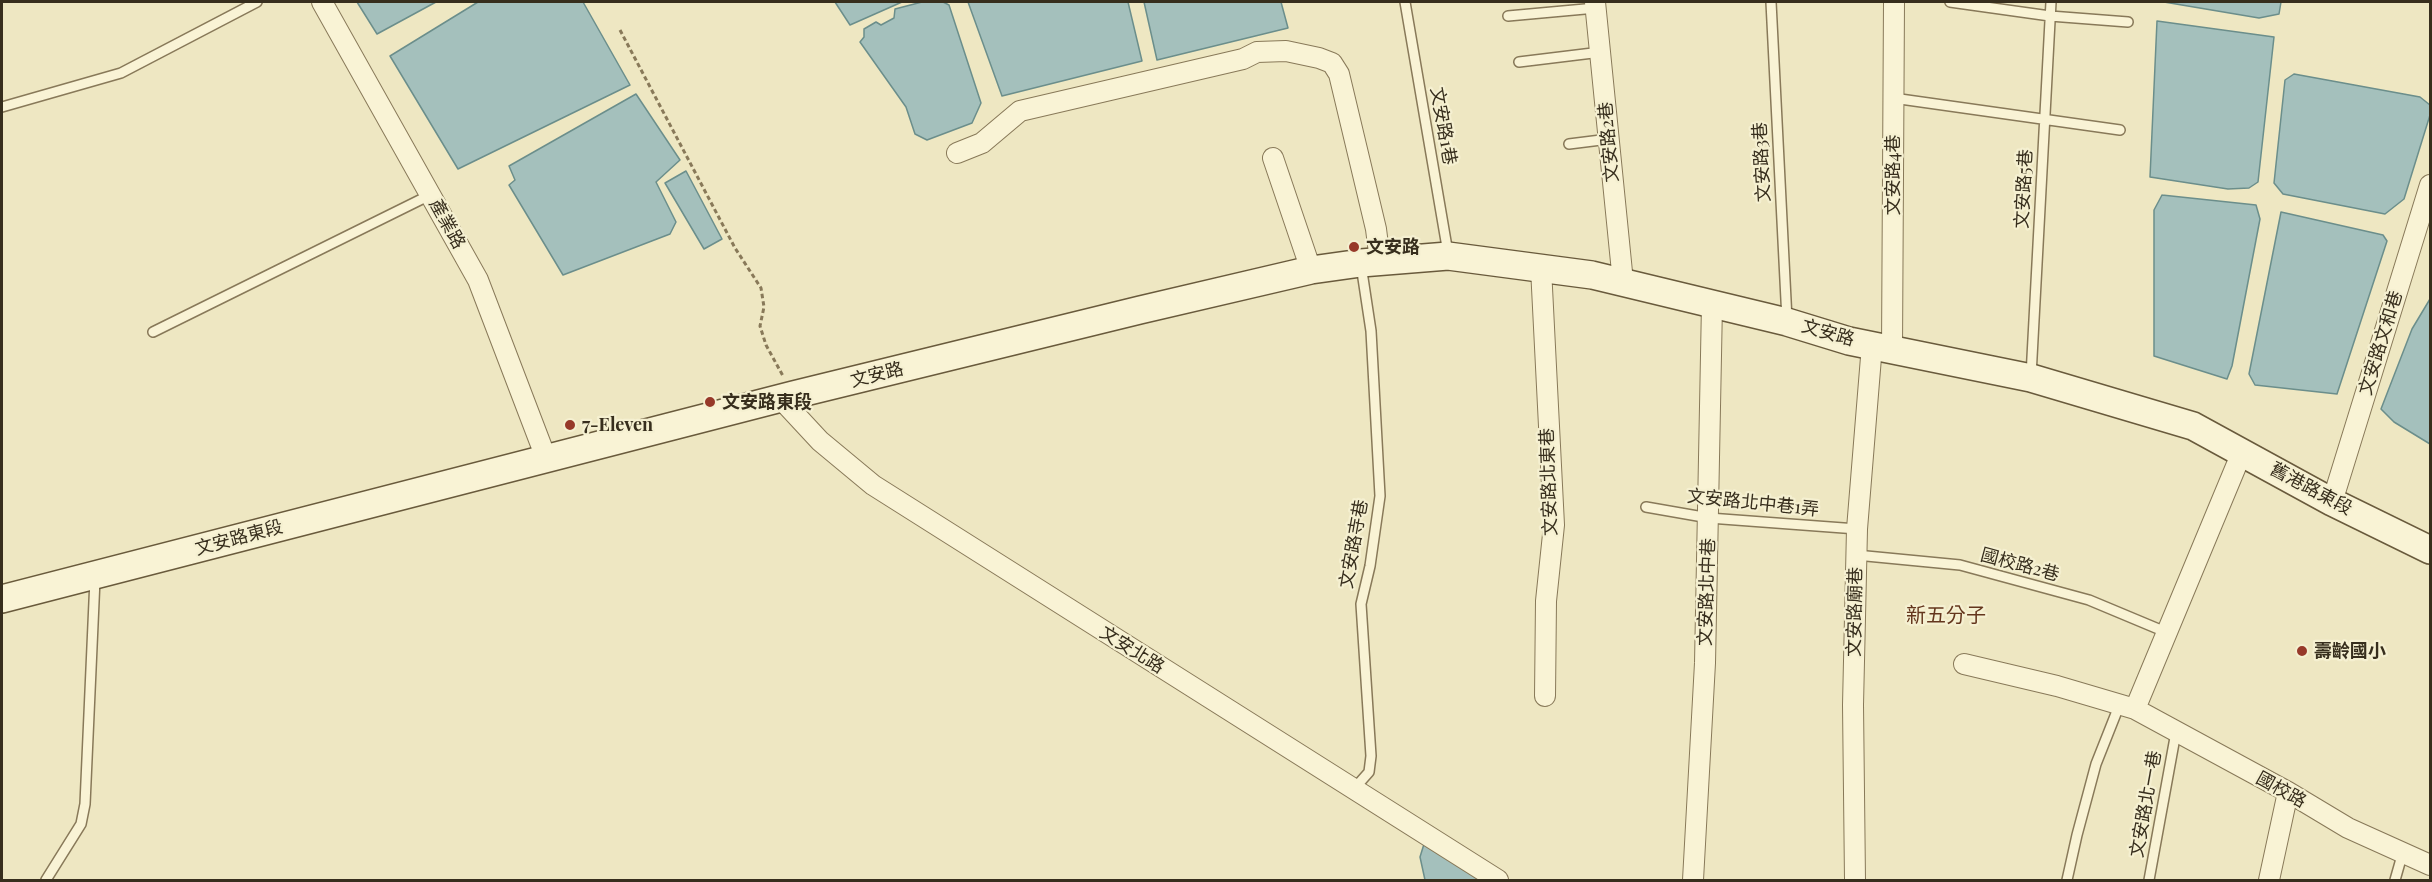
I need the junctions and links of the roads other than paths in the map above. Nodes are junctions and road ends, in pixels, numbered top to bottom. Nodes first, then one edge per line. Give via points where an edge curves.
1 (257, 2) edge
2 (322, 2) edge
3 (1405, 2) edge
4 (1771, 2) edge
5 (1894, 2) edge
6 (1950, 2) edge
7 (2051, 2) edge
8 (1595, 5) edge
9 (1508, 16) dead end
10 (2050, 16) junction
11 (2127, 22) dead end
12 (1601, 52) junction
13 (1518, 62) dead end
14 (1893, 98) junction
15 (2, 107) edge
16 (2044, 120) junction
17 (2120, 130) dead end
18 (1609, 139) junction
19 (1569, 144) dead end
20 (957, 153) dead end
21 (1274, 158) dead end
22 (2430, 185) edge
23 (430, 195) junction
24 (1448, 256) junction
25 (1370, 262) junction
26 (1541, 268) junction
27 (1311, 270) junction
28 (1623, 282) junction
29 (1712, 304) junction
30 (1787, 322) junction
31 (153, 332) dead end
32 (1882, 347) junction
33 (2031, 378) junction
34 (787, 397) junction
35 (2193, 426) joint
36 (2242, 452) junction
37 (546, 458) junction
38 (2332, 502) junction
39 (1646, 507) dead end
40 (1709, 518) junction
41 (1857, 530) junction
42 (2430, 550) edge
43 (1856, 555) junction
44 (95, 575) junction
45 (2, 599) edge
46 (2169, 633) junction
47 (1964, 664) dead end
48 (1545, 696) dead end
49 (2127, 708) junction
50 (2176, 732) junction
51 (1353, 790) junction
52 (2288, 792) junction
53 (2403, 852) junction
54 (2430, 865) edge
55 (46, 880) edge
56 (1498, 880) edge
57 (1693, 880) edge
58 (1855, 880) edge
59 (2067, 880) edge
60 (2149, 880) edge
61 (2270, 880) edge
62 (2395, 880) edge

1 - 15 lane via 121,73
2 - 23 street, 產業路
3 - 24 lane, 文安路1巷
4 - 30 lane, 文安路3巷
5 - 14 street, 文安路4巷
6 - 10 lane
7 - 10 lane, 文安路5巷
8 - 9 lane
8 - 12 street, 文安路2巷
10 - 11 lane
10 - 16 lane, 文安路5巷
12 - 13 lane
12 - 18 street, 文安路2巷
14 - 16 lane
14 - 32 street, 文安路4巷
16 - 17 lane
16 - 33 lane, 文安路5巷
18 - 19 lane
18 - 28 street, 文安路2巷
20 - 25 street via 982,143 1020,111 1257,52 1286,51 1319,57 1332,63 1340,74 1376,229
21 - 27 street
22 - 38 street, 文安路文和巷
23 - 31 lane
23 - 37 street, 產業路 via 478,280
24 - 25 street, 文安路
24 - 26 street, 文安路
25 - 27 street, 文安路
25 - 51 lane, 文安路寺巷 via 1380,496 1372,556 1360,604 1371,756 1369,772
26 - 28 street, 文安路
26 - 48 street, 文安路北東巷 via 1554,525 1546,601
27 - 34 street, 文安路
28 - 29 street, 文安路
29 - 30 street, 文安路
29 - 40 street, 文安路北中巷
30 - 32 street, 文安路
32 - 33 street, 文安路
32 - 41 street, 文安路廟巷
33 - 35 street, 文安路
34 - 37 street, 文安路
34 - 51 street, 文安北路 via 820,441 873,485
35 - 36 street, 舊港路東段
36 - 38 street, 舊港路東段
36 - 46 street
37 - 44 street, 文安路東段
38 - 42 street, 舊港路東段
39 - 40 lane, 文安路北中巷1弄
40 - 41 lane, 文安路北中巷1弄
40 - 57 street, 文安路北中巷
41 - 43 street, 文安路廟巷
43 - 46 lane, 國校路2巷 via 1960,566 2089,600
43 - 58 street, 文安路廟巷
44 - 45 street, 文安路東段
44 - 55 lane via 85,804 81,824
46 - 49 street
47 - 49 street, 國校路
49 - 50 street, 國校路
49 - 59 lane via 2097,765
50 - 52 street, 國校路
50 - 60 lane, 文安路北一巷
51 - 56 street, 文安北路
52 - 53 street, 國校路 via 2348,828
52 - 61 street
53 - 54 street, 國校路
53 - 62 lane

